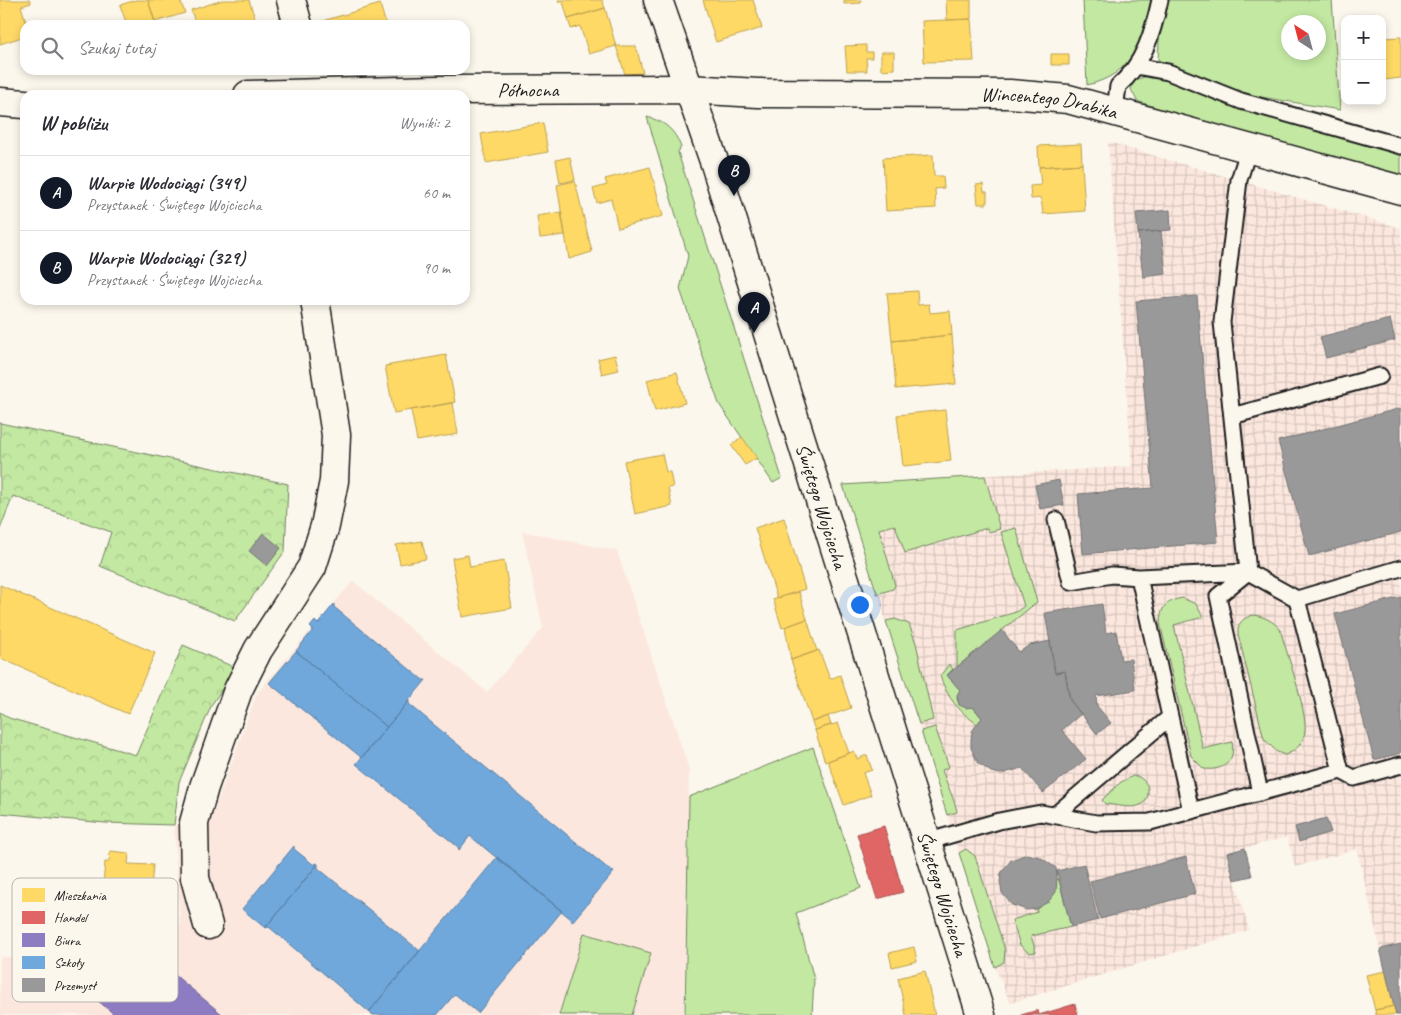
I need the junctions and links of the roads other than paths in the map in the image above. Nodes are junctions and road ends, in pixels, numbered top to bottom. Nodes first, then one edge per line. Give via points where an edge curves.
1 (291, 0) edge
2 (658, 0) edge
3 (1160, 0) edge
4 (297, 20) edge
5 (1136, 66) junction
6 (315, 81) edge
7 (294, 90) edge
8 (688, 90) junction
9 (0, 102) edge
10 (20, 104) edge
11 (1115, 110) junction
12 (1401, 146) edge
13 (1249, 148) junction
14 (1401, 190) edge
15 (316, 305) edge
16 (1380, 376) dead end
17 (1232, 416) junction
18 (1056, 520) dead end
19 (1401, 568) edge
20 (1248, 572) junction
21 (1139, 577) junction
22 (1297, 599) junction
23 (1170, 717) junction
24 (1401, 765) edge
25 (1341, 771) junction
26 (1260, 793) junction
27 (1191, 811) junction
28 (1055, 815) junction
29 (926, 842) junction
30 (208, 925) dead end
31 (981, 1015) edge

1 - 4 street
2 - 8 street, Świętego Wojciecha
3 - 5 lane via 1155,25
5 - 11 lane via 1118,86
5 - 12 lane via 1168,72 1241,101
6 - 7 street, Północna
6 - 8 street, Północna
8 - 11 street, Wincentego Drabika via 1010,94 1068,99
8 - 29 street, Świętego Wojciecha via 715,164
9 - 10 street
11 - 13 street, Wincentego Drabika
13 - 14 street, Wincentego Drabika
13 - 17 lane via 1239,180 1222,322
15 - 30 street via 336,435 334,481 312,567 258,650 238,690 204,787 194,823 195,878
16 - 17 lane
17 - 20 lane
18 - 21 lane via 1070,582 1112,575
19 - 22 lane
20 - 21 lane
20 - 22 lane
20 - 26 lane via 1218,596
21 - 23 lane
22 - 25 lane
23 - 27 lane
23 - 28 lane
24 - 25 lane via 1354,778
25 - 26 lane
26 - 27 lane
27 - 28 lane via 1150,822 1096,824
28 - 29 lane via 1041,813 999,821
29 - 31 street, Świętego Wojciecha

